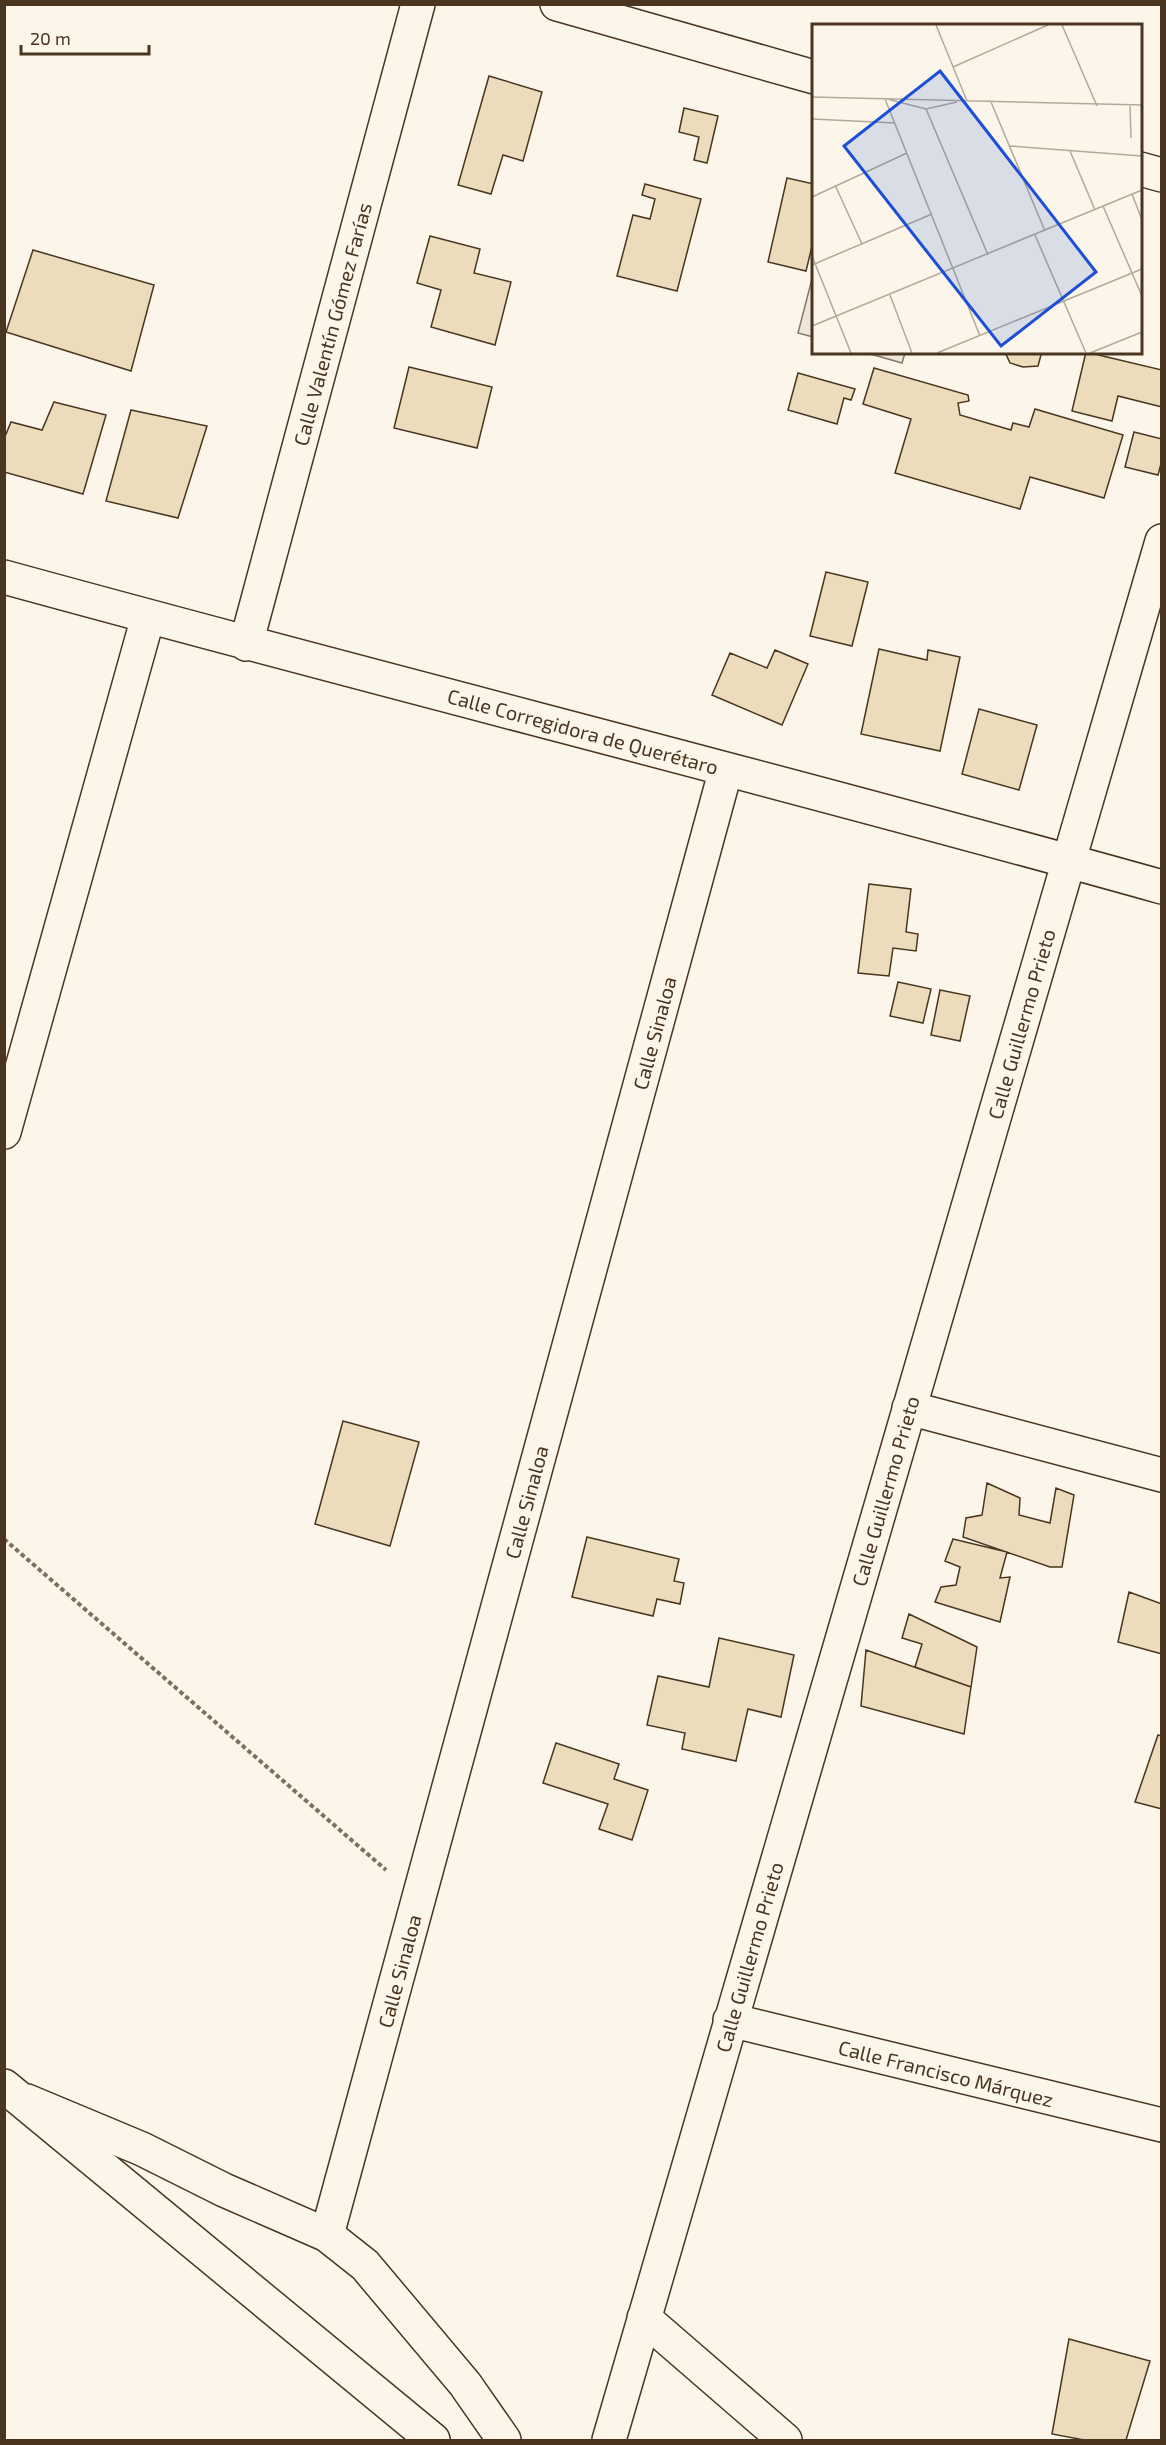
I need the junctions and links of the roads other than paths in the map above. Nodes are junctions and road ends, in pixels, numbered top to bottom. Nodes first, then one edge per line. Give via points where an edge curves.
1 (418, 4) edge
2 (557, 4) edge
3 (812, 77) edge
4 (1142, 169) edge
5 (1161, 174) edge
6 (1161, 541) edge
7 (4, 578) edge
8 (148, 617) junction
9 (246, 644) junction
10 (726, 769) junction
11 (1068, 861) junction
12 (1161, 887) edge
13 (4, 1132) edge
14 (909, 1408) junction
15 (1161, 1475) edge
16 (730, 2020) junction
17 (12, 2092) edge
18 (1161, 2125) edge
19 (327, 2235) junction
20 (644, 2318) junction
21 (432, 2440) edge
22 (504, 2440) edge
23 (609, 2440) edge
24 (785, 2440) edge

1 - 9 street, Calle Valentín Gómez Farías
2 - 3 street
4 - 5 street
6 - 11 street, Calle Guillermo Prieto
7 - 8 street, Calle Corregidora de Querétaro
8 - 9 street, Calle Corregidora de Querétaro
8 - 13 street
9 - 10 street, Calle Corregidora de Querétaro
10 - 11 street, Calle Corregidora de Querétaro
10 - 19 street, Calle Sinaloa
11 - 12 street, Calle Corregidora de Querétaro
11 - 14 street, Calle Guillermo Prieto
14 - 15 street
14 - 16 street, Calle Guillermo Prieto
16 - 18 street, Calle Francisco Márquez
16 - 20 street, Calle Guillermo Prieto
17 - 19 street
17 - 21 street
19 - 22 street via 365,2265 465,2384
20 - 23 street, Calle Guillermo Prieto
20 - 24 street

